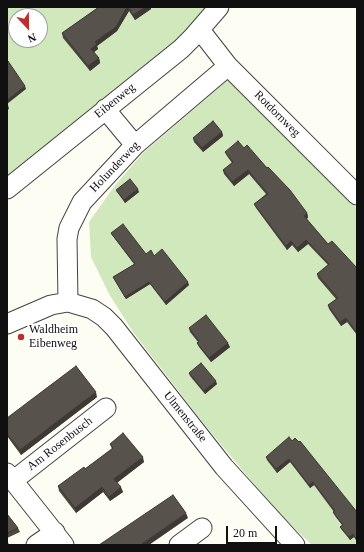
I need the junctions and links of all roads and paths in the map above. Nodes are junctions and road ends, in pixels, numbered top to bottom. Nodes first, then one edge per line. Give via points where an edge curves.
1 (219, 7) edge
2 (200, 30) junction
3 (228, 66) junction
4 (105, 109) junction
5 (134, 145) junction
6 (7, 189) edge
7 (357, 195) edge
8 (60, 304) junction
9 (10, 329) edge
10 (106, 408) dead end
11 (10, 477) edge
12 (202, 528) dead end
13 (60, 538) edge
14 (36, 545) edge
15 (179, 545) edge
16 (295, 545) edge

1 - 2 street, Eibenweg
2 - 3 street, Rotdornweg
2 - 4 street, Eibenweg
3 - 5 street, Holunderweg
3 - 7 street, Rotdornweg
4 - 5 street
4 - 6 street, Eibenweg
5 - 8 street, Holunderweg via 82,202 69,228
8 - 9 street
8 - 16 street, Ulmenstraße via 92,309 114,327 224,467
10 - 11 street, Am Rosenbusch
11 - 13 street
12 - 15 street
13 - 14 street

